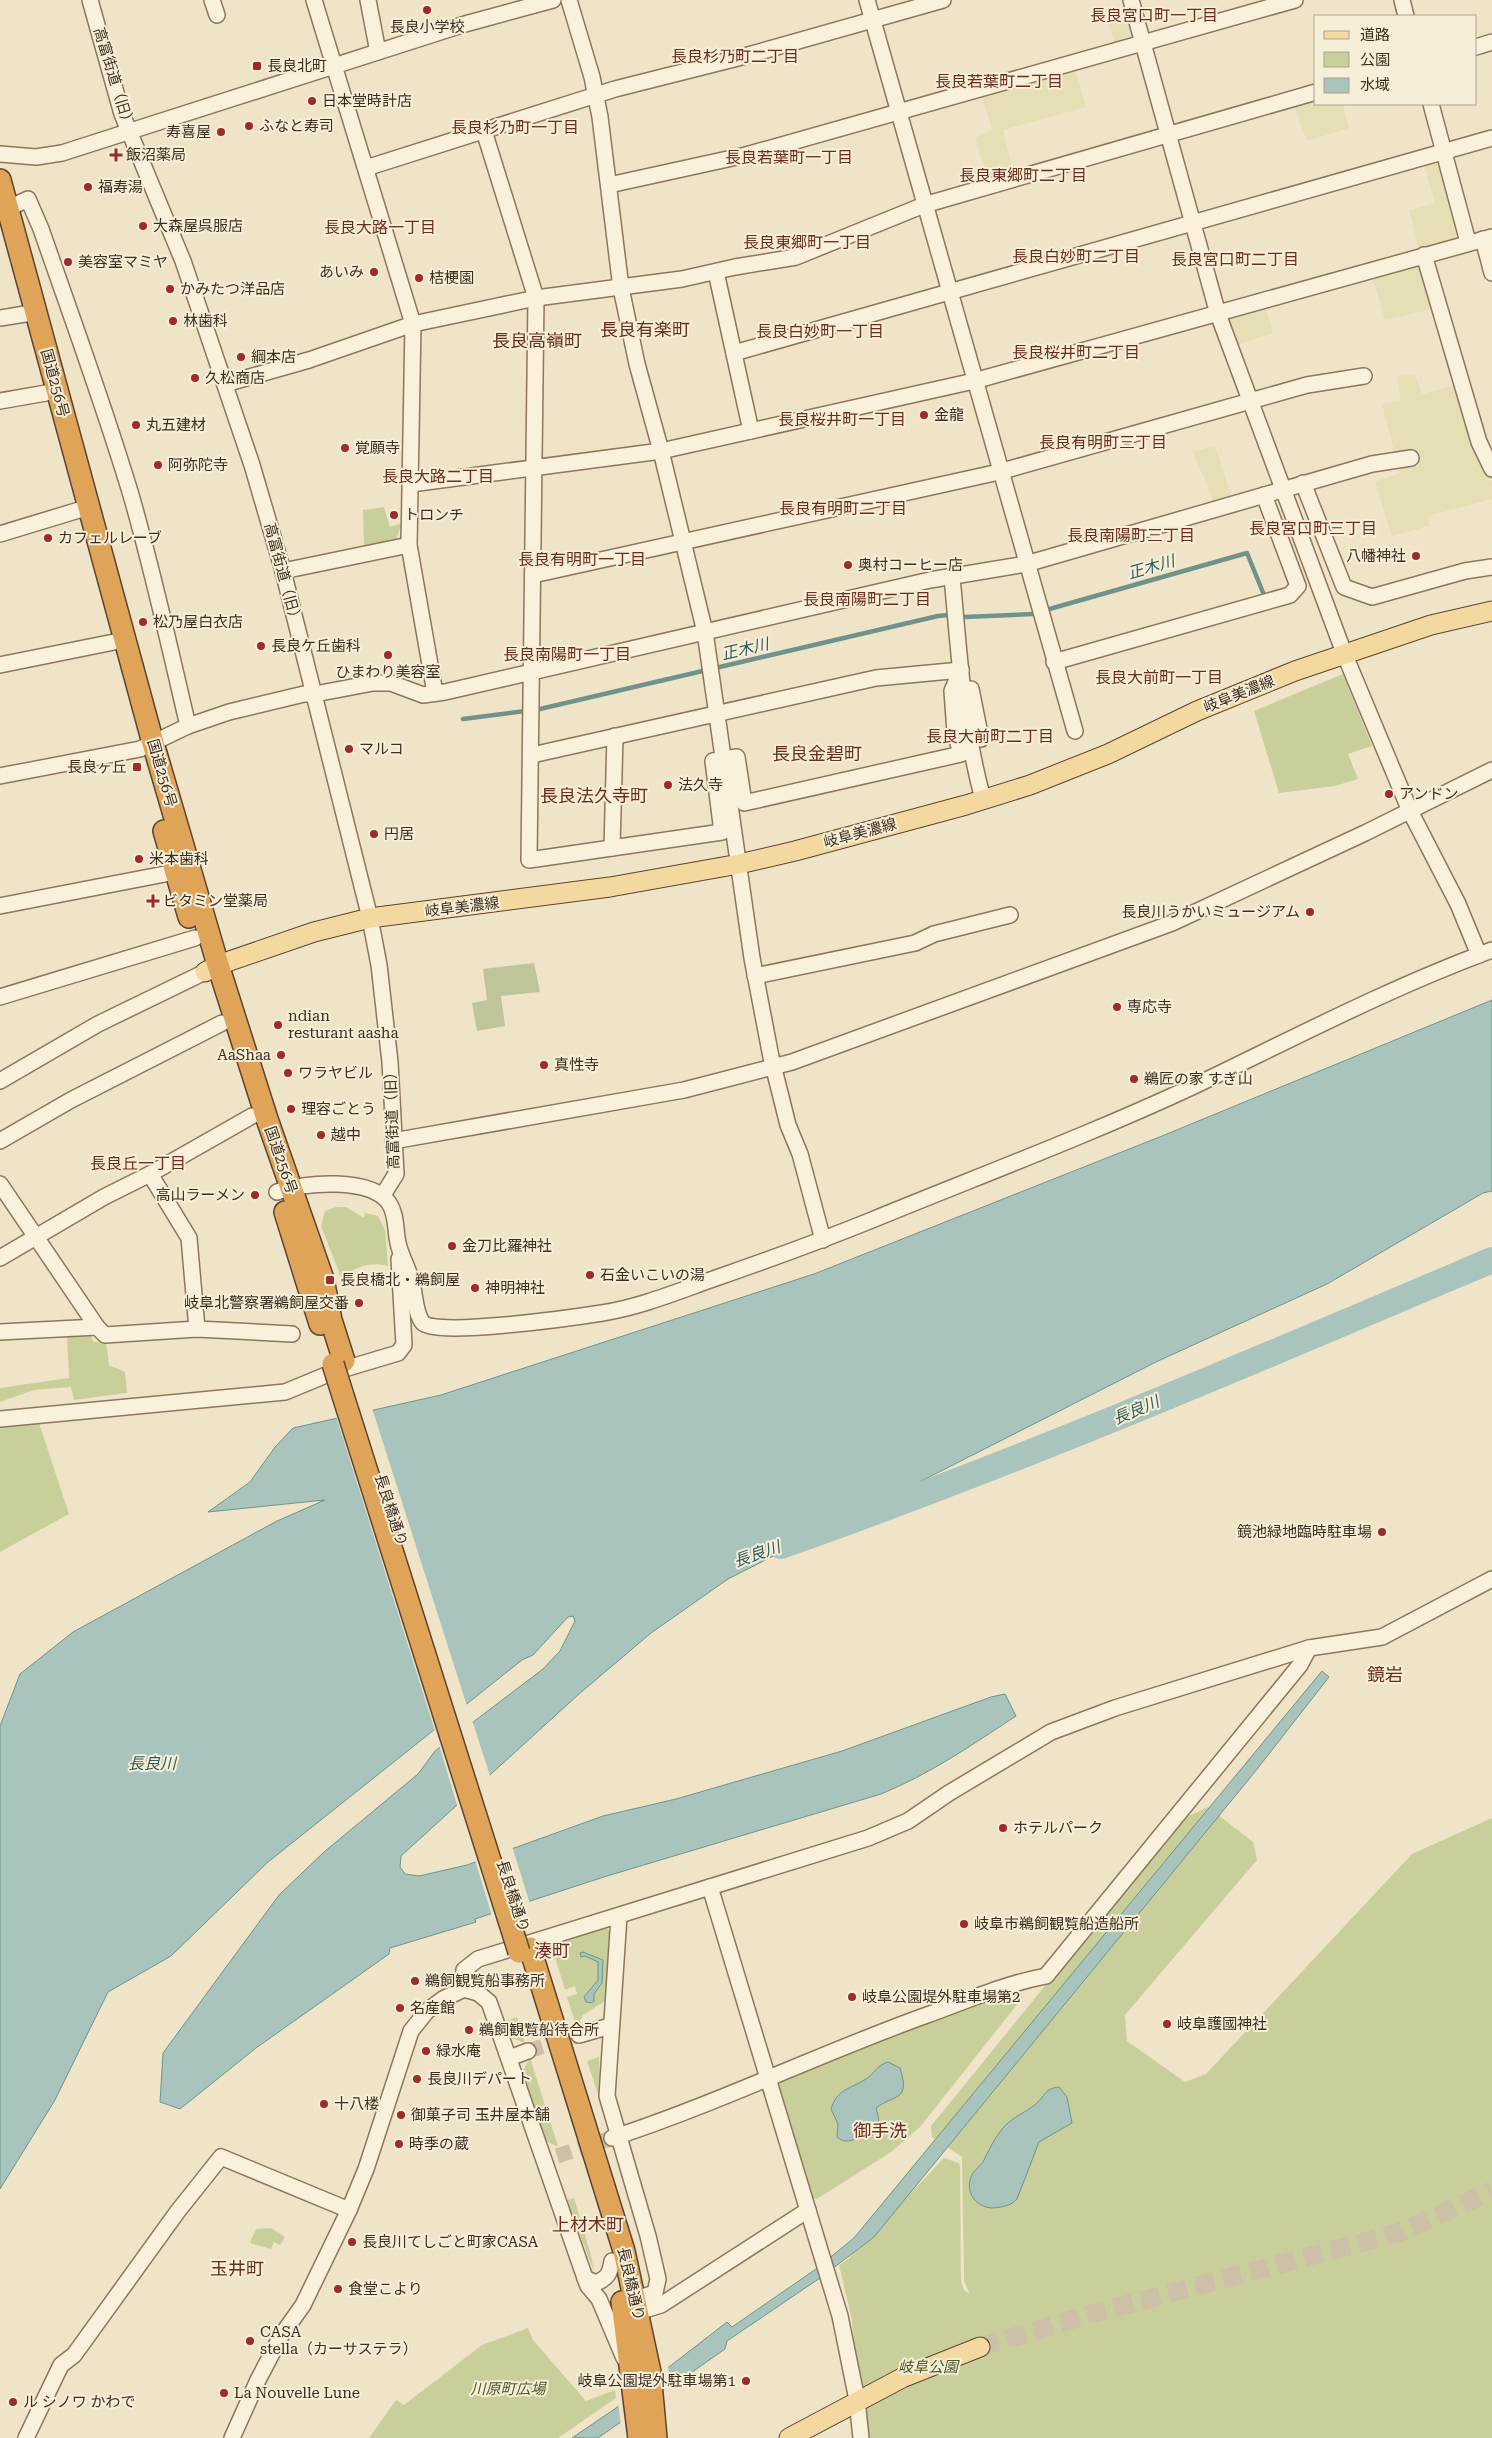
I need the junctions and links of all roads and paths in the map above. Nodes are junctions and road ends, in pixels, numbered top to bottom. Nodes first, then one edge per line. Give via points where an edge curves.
1 (90, 0) edge
2 (212, 0) edge
3 (314, 0) edge
4 (368, 0) edge
5 (553, 0) edge
6 (569, 0) edge
7 (867, 0) edge
8 (943, 0) edge
9 (1131, 0) edge
10 (1295, 0) edge
11 (1402, 0) edge
12 (1406, 15) edge
13 (217, 16) dead end
14 (872, 20) junction
15 (1492, 42) edge
16 (1143, 43) junction
17 (1477, 47) edge
18 (378, 52) junction
19 (335, 66) junction
20 (1314, 93) edge
21 (596, 95) junction
22 (1431, 105) edge
23 (898, 111) junction
24 (130, 131) junction
25 (484, 131) junction
26 (1168, 133) junction
27 (1492, 138) edge
28 (1444, 151) junction
29 (0, 154) edge
30 (366, 168) junction
31 (0, 180) edge
32 (609, 185) junction
33 (924, 205) junction
34 (3, 214) edge
35 (1193, 224) junction
36 (1488, 238) edge
37 (1468, 242) junction
38 (1424, 255) junction
39 (716, 272) junction
40 (1492, 273) edge
41 (621, 288) junction
42 (948, 291) junction
43 (536, 298) junction
44 (25, 314) junction
45 (1218, 314) junction
46 (0, 318) edge
47 (414, 324) junction
48 (734, 353) junction
49 (1364, 376) dead end
50 (974, 381) junction
51 (225, 384) junction
52 (46, 393) junction
53 (0, 401) edge
54 (1252, 401) junction
55 (751, 431) junction
56 (661, 451) junction
57 (1411, 458) dead end
58 (534, 468) junction
59 (1492, 469) edge
60 (1000, 472) junction
61 (411, 484) junction
62 (1303, 484) junction
63 (1283, 489) junction
64 (1264, 495) junction
65 (79, 510) junction
66 (0, 534) edge
67 (683, 544) junction
68 (409, 545) junction
69 (1026, 564) junction
70 (1492, 567) edge
71 (283, 571) junction
72 (533, 575) junction
73 (952, 577) junction
74 (1492, 611) edge
75 (705, 632) junction
76 (114, 642) junction
77 (1344, 653) junction
78 (1054, 662) junction
79 (0, 665) edge
80 (961, 670) junction
81 (532, 672) junction
82 (962, 688) junction
83 (435, 693) junction
84 (315, 694) junction
85 (717, 712) junction
86 (188, 726) junction
87 (1075, 731) dead end
88 (615, 736) junction
89 (981, 739) dead end
90 (147, 746) junction
91 (532, 755) junction
92 (724, 759) junction
93 (1492, 770) edge
94 (0, 776) edge
95 (983, 799) junction
96 (1410, 811) junction
97 (612, 848) junction
98 (738, 864) junction
99 (175, 872) junction
100 (0, 906) edge
101 (1010, 915) dead end
102 (370, 918) junction
103 (195, 938) junction
104 (1486, 953) edge
105 (212, 968) junction
106 (755, 976) junction
107 (0, 997) edge
108 (222, 1023) junction
109 (774, 1066) junction
110 (0, 1081) edge
111 (252, 1116) junction
112 (0, 1141) edge
113 (393, 1141) junction
114 (150, 1174) junction
115 (0, 1184) edge
116 (284, 1189) junction
117 (382, 1195) junction
118 (37, 1237) junction
119 (823, 1240) junction
120 (398, 1244) junction
121 (0, 1258) edge
122 (97, 1327) junction
123 (197, 1329) junction
124 (0, 1332) edge
125 (292, 1334) dead end
126 (347, 1362) junction
127 (0, 1419) edge
128 (1492, 1579) edge
129 (1310, 1648) junction
130 (710, 1886) junction
131 (619, 1916) junction
132 (524, 1950) junction
133 (464, 1989) junction
134 (610, 2026) junction
135 (579, 2035) tunnel mouth
136 (528, 2051) tunnel mouth
137 (509, 2058) junction
138 (768, 2078) junction
139 (615, 2136) junction
140 (349, 2210) junction
141 (809, 2213) junction
142 (612, 2261) junction
143 (585, 2278) junction
144 (637, 2305) junction
145 (980, 2347) tunnel mouth
146 (638, 2376) junction
147 (857, 2400) junction
148 (26, 2438) edge
149 (232, 2438) edge
150 (639, 2438) edge
151 (656, 2438) edge
152 (789, 2438) edge
153 (861, 2438) edge

1 - 24 street, 高富街道（旧） via 122,114
2 - 13 street
3 - 19 street
4 - 18 street
5 - 18 street
6 - 21 street
7 - 14 street
8 - 14 street
9 - 16 street
10 - 16 street
11 - 12 street
14 - 21 street
14 - 23 street
15 - 17 street
16 - 23 street
16 - 26 street
18 - 19 street
19 - 24 street
19 - 30 street
20 - 26 street
21 - 25 street
21 - 32 street
22 - 28 street
23 - 32 street via 746,154
23 - 33 street
24 - 29 street via 49,156
24 - 51 street, 高富街道（旧） via 183,261
25 - 30 street
25 - 43 street
26 - 33 street
26 - 35 street
27 - 28 street
28 - 35 street
28 - 37 street
30 - 47 street
31 - 34 highway, 国道256号
32 - 41 street
33 - 39 street via 796,257
33 - 42 street
34 - 44 highway, 国道256号
34 - 86 street via 28,199 41,229 131,496
34 - 90 highway, 国道256号
35 - 42 street
35 - 45 street
36 - 37 street
36 - 40 street
37 - 38 street
38 - 45 street
38 - 59 street via 1480,442
39 - 41 street
39 - 48 street
41 - 43 street
41 - 56 street via 637,364
42 - 48 street
42 - 50 street
43 - 47 street
43 - 58 street
44 - 46 street
44 - 52 highway, 国道256号
45 - 50 street
45 - 54 street
47 - 51 street via 309,360
47 - 61 street
48 - 55 street
49 - 54 street via 1307,385
50 - 55 street
50 - 60 street
51 - 71 street, 高富街道（旧）
52 - 53 street
52 - 65 highway, 国道256号
54 - 60 street
54 - 63 street
55 - 56 street
56 - 58 street
56 - 67 street
57 - 62 street via 1372,464
58 - 61 street
58 - 72 street
60 - 67 street
60 - 69 street
61 - 68 street
62 - 63 street
62 - 70 street via 1344,587 1372,597 1465,571
63 - 64 street
63 - 77 street
64 - 69 street
64 - 78 street via 1298,586 1290,595
65 - 66 street
65 - 76 highway, 国道256号
67 - 72 street
67 - 75 street
68 - 71 street
68 - 83 street
69 - 73 street
69 - 78 street
71 - 84 street, 高富街道（旧）
72 - 81 street
73 - 75 street
73 - 80 street
74 - 77 main road, 岐阜美濃線 via 1431,625
75 - 81 street
75 - 85 street
76 - 79 street
76 - 90 highway, 国道256号
77 - 95 main road, 岐阜美濃線 via 1197,711 1082,764
77 - 96 street
78 - 87 street
80 - 82 street
80 - 85 street via 876,678
80 - 92 street via 952,691 955,732 961,754 744,803 737,757
81 - 83 street
81 - 91 street
82 - 89 street via 973,689
82 - 95 street
83 - 84 street via 423,695 391,683 373,683
84 - 86 street via 229,712
84 - 102 street, 高富街道（旧）
85 - 88 street
85 - 92 street
86 - 90 street
88 - 91 street
88 - 97 street
90 - 94 street
90 - 99 highway, 国道256号
90 - 105 highway, 国道256号
91 - 97 street via 529,860
92 - 97 street via 713,761 722,832
92 - 98 street
93 - 96 street
95 - 98 main road, 岐阜美濃線
96 - 104 street
96 - 109 street via 1172,923
98 - 102 main road, 岐阜美濃線 via 592,890
98 - 106 street
99 - 100 street
99 - 103 highway, 国道256号
101 - 106 street via 934,934 915,942
102 - 105 main road, 岐阜美濃線 via 314,932
102 - 113 street, 高富街道（旧） via 390,1062
103 - 105 highway, 国道256号
103 - 107 street
104 - 119 street via 1327,1021 1194,1086 1072,1139
105 - 108 highway, 国道256号
105 - 110 street via 98,1024
105 - 116 highway, 国道256号
106 - 109 street
108 - 111 highway, 国道256号
108 - 112 street via 71,1100
109 - 113 street via 684,1090
109 - 119 street via 788,1125 800,1154
111 - 114 street
111 - 116 highway, 国道256号
113 - 117 street, 高富街道（旧） via 396,1174
114 - 118 street
114 - 123 street via 189,1238
115 - 118 street
116 - 117 street via 310,1183 332,1183
116 - 126 highway, 国道256号
117 - 120 street via 392,1206
118 - 121 street
118 - 122 street
119 - 120 street via 679,1292 607,1312 454,1329 434,1328 423,1323
120 - 126 street via 404,1345 398,1353
122 - 123 street via 105,1336
122 - 124 street
123 - 125 street
126 - 127 street via 285,1392
126 - 132 highway, 長良橋通り, bridge
128 - 129 street via 1382,1637
129 - 130 street via 1115,1708 1051,1732 948,1793 908,1821 868,1838
129 - 138 street via 1300,1665 1046,1976 1014,1982
130 - 131 street
130 - 138 street
131 - 133 street via 478,1959 464,1970
131 - 134 street
132 - 142 highway, 長良橋通り
132 - 144 highway, 長良橋通り via 609,2197
133 - 137 street via 478,1993 489,2002
133 - 140 street via 427,2011 411,2031 372,2154
134 - 135 street
134 - 139 street via 607,2096
136 - 137 street
137 - 143 street via 551,2158
138 - 139 street
138 - 141 street
139 - 144 street via 638,2197 658,2279 655,2293
140 - 148 street via 221,2157 74,2355 61,2365
140 - 149 street via 302,2305 258,2380
141 - 144 street via 661,2305
141 - 147 street via 848,2348
142 - 143 street via 605,2279 596,2282
142 - 146 highway, 長良橋通り
143 - 146 street
144 - 146 highway, 長良橋通り
145 - 147 main road
146 - 150 highway, 長良橋通り
146 - 151 highway, 長良橋通り
147 - 152 main road
147 - 153 street

